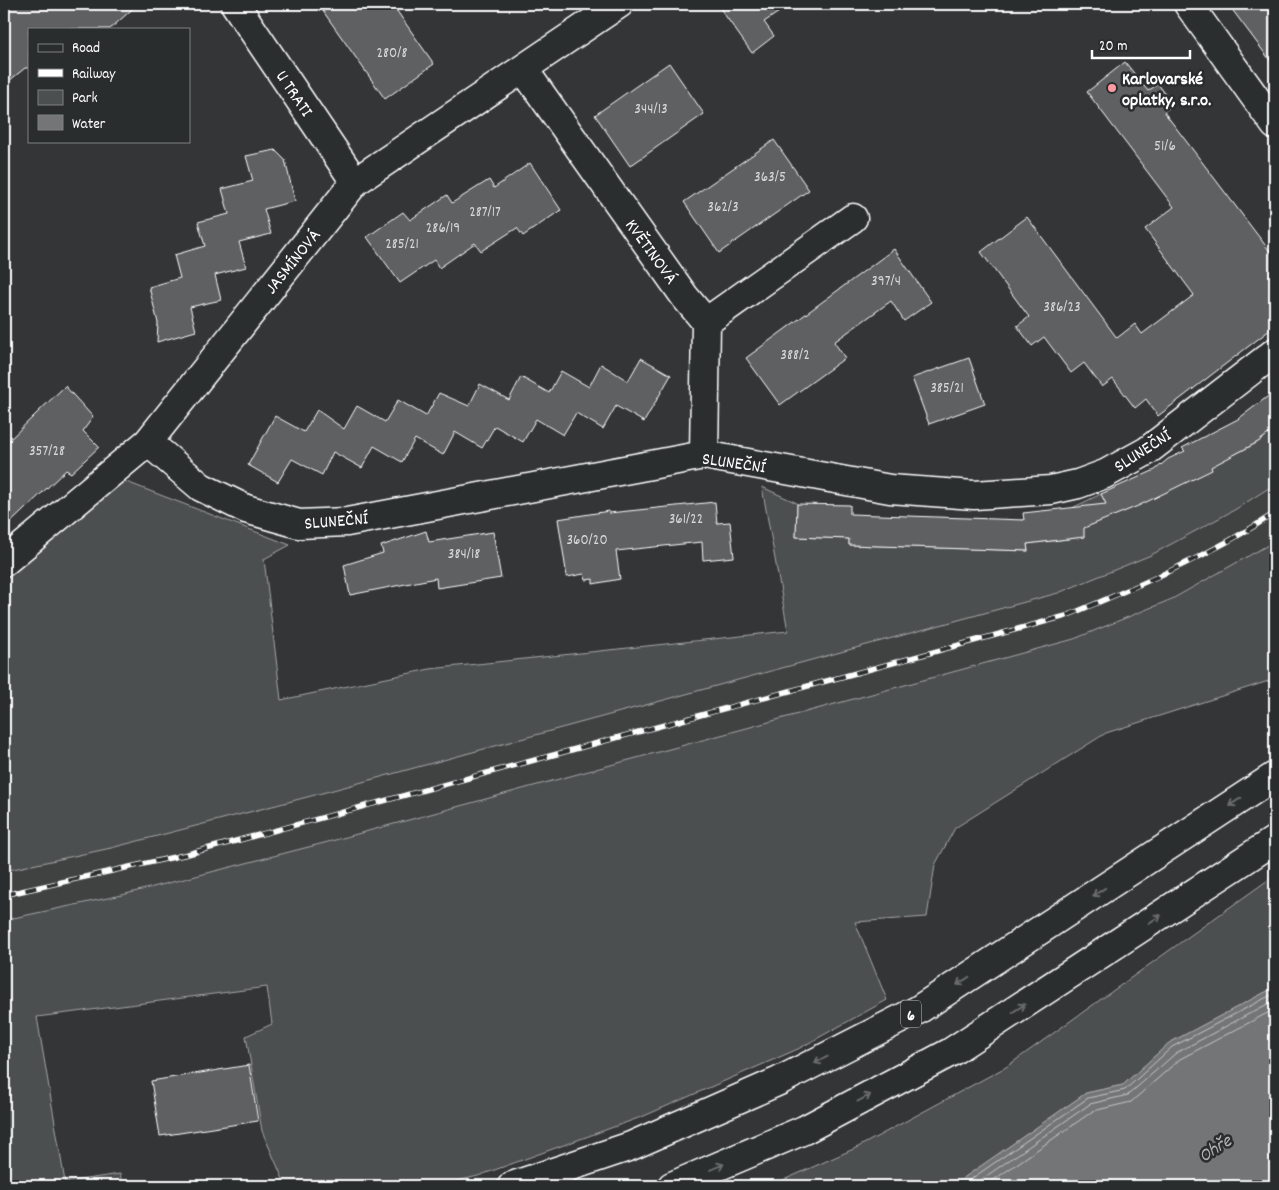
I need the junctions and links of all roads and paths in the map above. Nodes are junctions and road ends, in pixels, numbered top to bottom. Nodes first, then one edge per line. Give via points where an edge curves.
1 (235, 4) edge
2 (619, 4) edge
3 (1188, 4) edge
4 (524, 70) junction
5 (1275, 125) edge
6 (355, 182) junction
7 (854, 218) dead end
8 (706, 322) junction
9 (1275, 352) edge
10 (148, 442) junction
11 (704, 455) junction
12 (4, 562) edge
13 (1275, 776) edge
14 (1275, 840) edge
15 (512, 1186) edge
16 (672, 1186) edge

1 - 6 main road, U TRATI
2 - 4 main road, JASMÍNOVÁ
3 - 5 main road
4 - 6 main road, JASMÍNOVÁ
4 - 8 main road, KVĚTINOVÁ via 674,282
6 - 10 main road, JASMÍNOVÁ
7 - 8 main road
8 - 11 main road
9 - 11 main road, SLUNEČNÍ via 1147,451 1105,474 1051,490 974,494 890,489
10 - 11 main road, SLUNEČNÍ via 202,487 246,509 299,524 347,522
10 - 12 main road, JASMÍNOVÁ
13 -> 15 main road, 6 via 918,1010 779,1081 631,1146
16 -> 14 main road via 804,1130 951,1052

